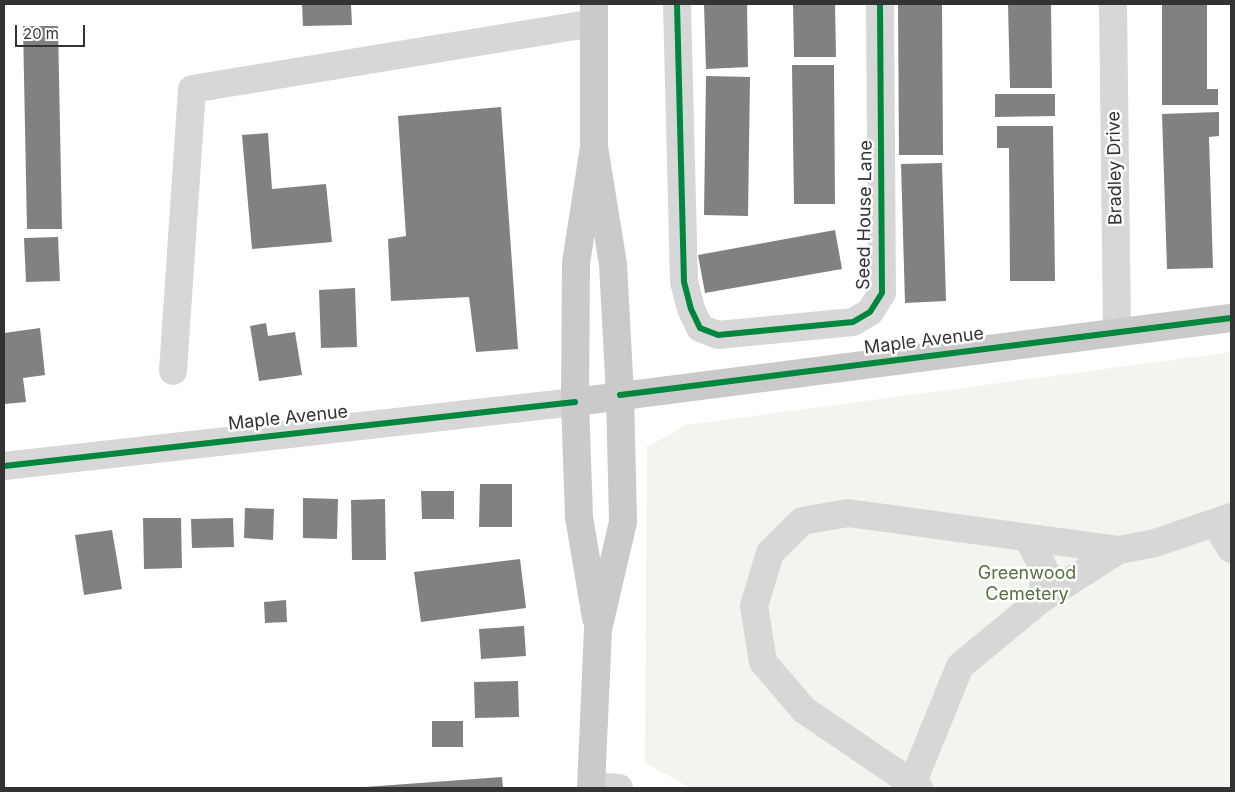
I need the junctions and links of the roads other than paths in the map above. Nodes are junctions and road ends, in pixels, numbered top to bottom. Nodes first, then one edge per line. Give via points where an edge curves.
1 (677, 4) edge
2 (880, 4) edge
3 (1114, 4) edge
4 (594, 13) edge
5 (594, 147) junction
6 (1231, 318) edge
7 (1117, 332) junction
8 (173, 371) dead end
9 (620, 395) junction
10 (575, 402) junction
11 (4, 466) edge
12 (1223, 520) edge
13 (1028, 538) junction
14 (1231, 549) edge
15 (1119, 550) junction
16 (1040, 600) junction
17 (598, 629) junction
18 (916, 786) edge
19 (591, 787) edge
20 (619, 788) edge

1 - 2 street, Seed House Lane via 684,282 700,328 718,335 853,322 870,312 882,293
3 - 7 street, Bradley Drive
4 - 5 main road
4 - 8 street via 192,89
5 - 9 main road via 612,264
5 - 10 main road via 576,263
6 - 7 main road, Maple Avenue
7 - 9 main road, Maple Avenue
9 - 10 main road, Maple Avenue
9 - 17 main road via 623,522
10 - 11 street, Maple Avenue
10 - 17 main road via 579,517
12 - 14 street
12 - 15 street via 1155,543
13 - 15 street
13 - 16 street via 1046,573
13 - 18 street via 848,513 802,521 770,553 754,606 763,662 804,710
15 - 16 street
16 - 18 street via 960,666
17 - 19 main road
19 - 20 street

